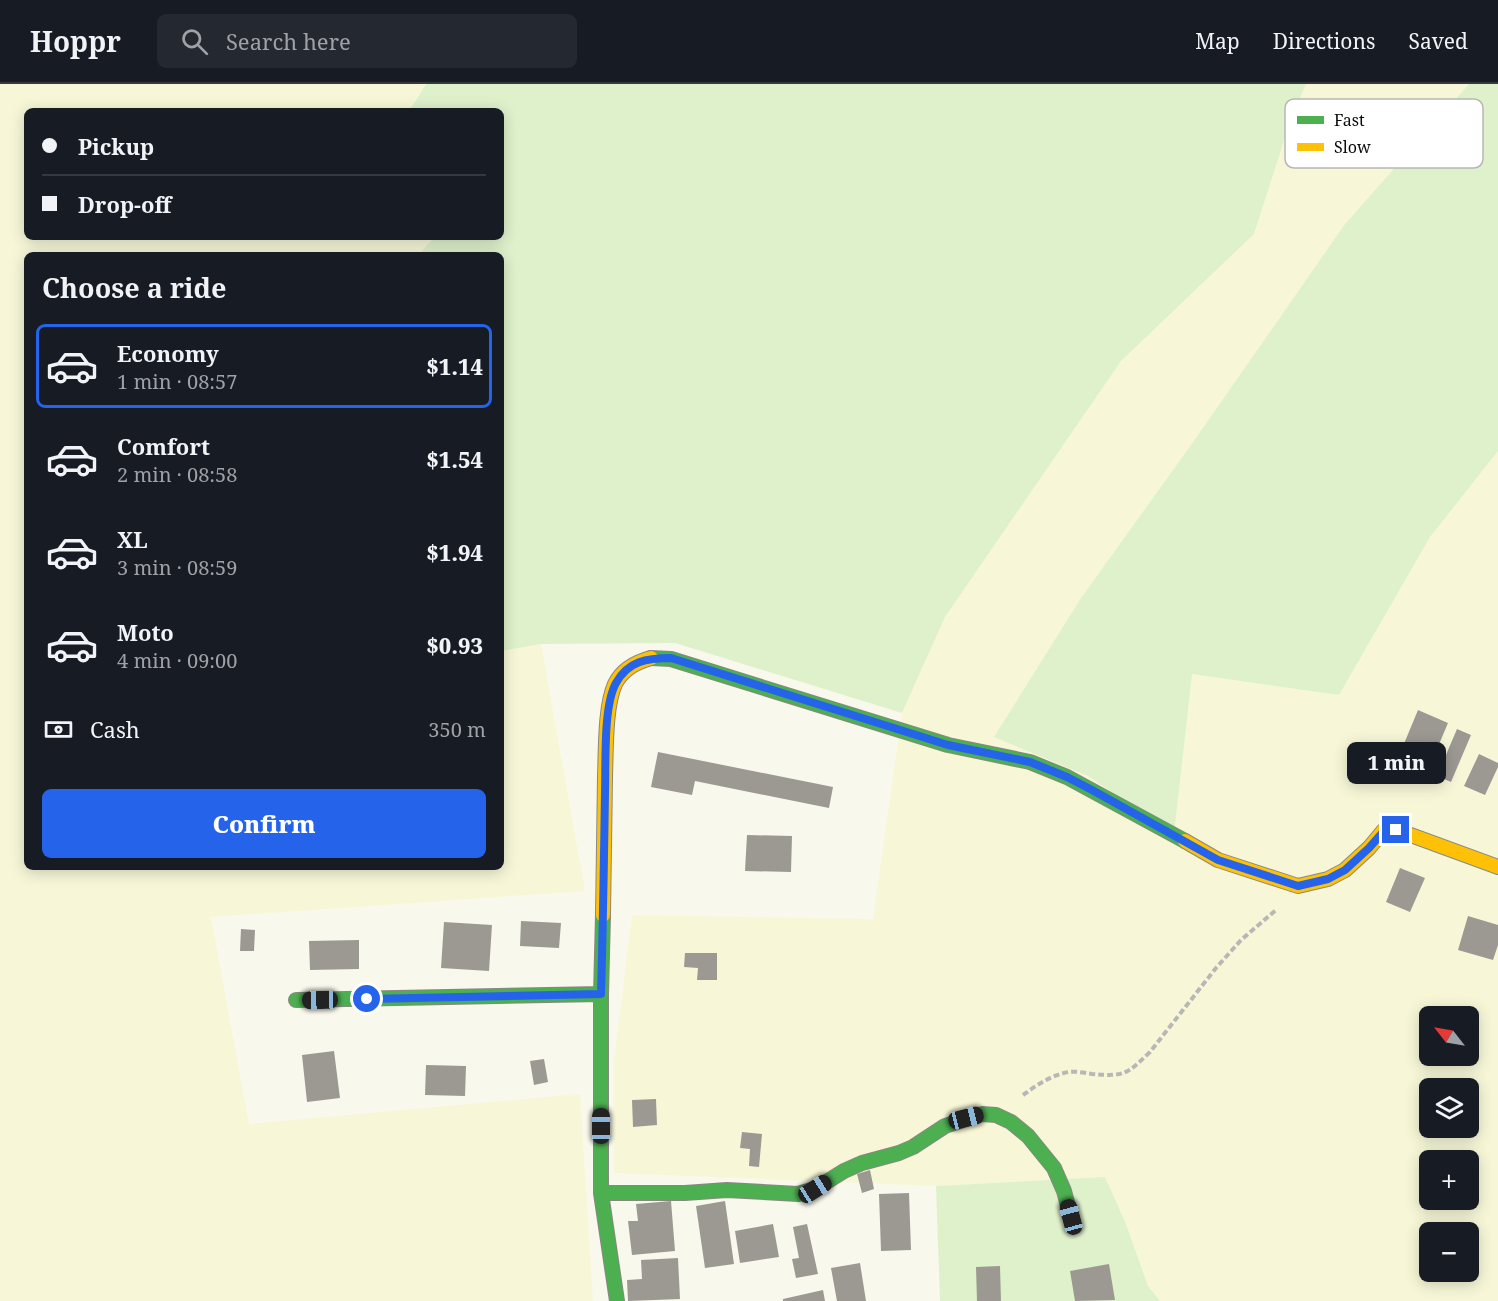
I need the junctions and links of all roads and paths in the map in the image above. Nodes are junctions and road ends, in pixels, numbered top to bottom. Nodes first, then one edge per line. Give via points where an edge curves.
1 (1498, 867) edge
2 (1298, 886) junction
3 (601, 994) junction
4 (296, 1000) dead end
5 (996, 1115) junction
6 (601, 1193) junction
7 (1071, 1217) dead end
8 (617, 1301) edge

1 - 2 street via 1396,830 1384,831 1345,870 1328,879
2 - 3 street via 1218,860 1092,790 1030,762 948,745 671,658 653,658 627,669 610,697
2 - 5 path via 1241,940 1138,1064 1113,1076 1072,1072 1057,1075
3 - 4 street
3 - 6 street
5 - 6 street via 982,1114 945,1126 913,1147 862,1163 798,1194 727,1190
5 - 7 street via 1028,1136 1054,1168
6 - 8 street

